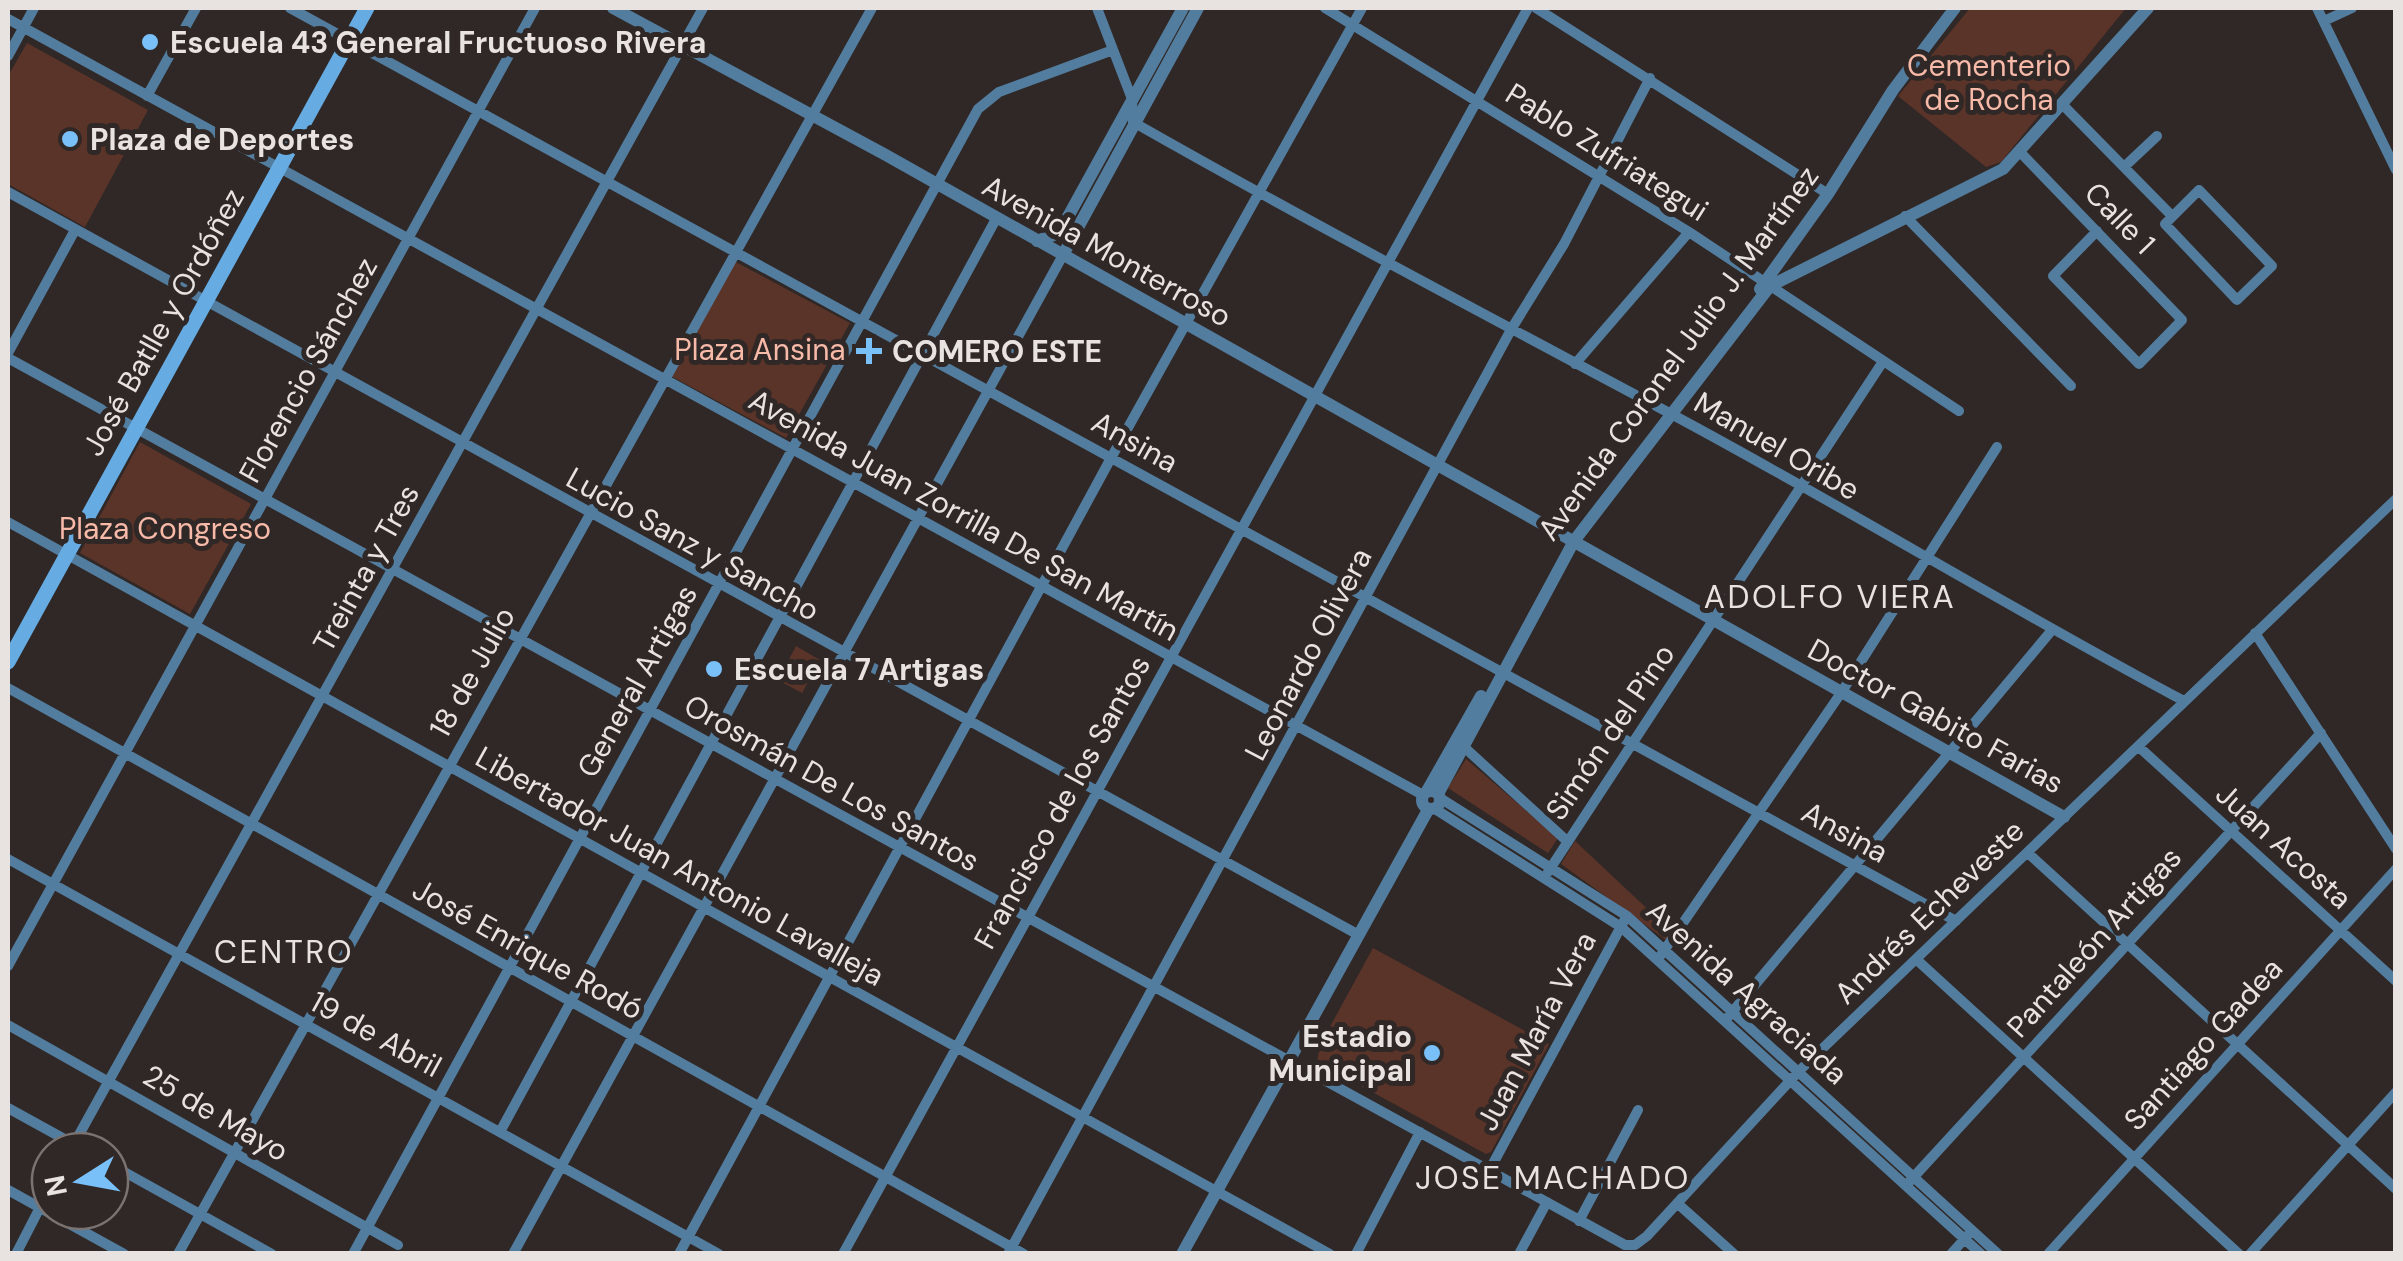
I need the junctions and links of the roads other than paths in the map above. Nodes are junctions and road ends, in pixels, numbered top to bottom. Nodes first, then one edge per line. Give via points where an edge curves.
1 (34, 8) edge
2 (196, 8) edge
3 (290, 8) edge
4 (367, 8) edge
5 (534, 8) edge
6 (612, 8) edge
7 (704, 8) edge
8 (872, 8) edge
9 (1097, 8) edge
10 (1183, 8) edge
11 (1198, 8) edge
12 (1326, 8) edge
13 (1362, 8) edge
14 (1528, 8) edge
15 (1536, 8) edge
16 (1955, 8) edge
17 (2148, 8) edge
18 (2318, 8) edge
19 (2352, 8) edge
20 (8, 20) edge
21 (2324, 21) junction
22 (1353, 24) junction
23 (23, 28) junction
24 (348, 40) junction
25 (682, 45) junction
26 (1113, 50) junction
27 (8, 56) edge
28 (1650, 78) junction
29 (147, 96) junction
30 (1132, 100) junction
31 (1476, 101) junction
32 (2062, 104) junction
33 (479, 112) junction
34 (811, 116) junction
35 (1134, 122) junction
36 (2157, 136) dead end
37 (2391, 150) edge
38 (2020, 152) junction
39 (2124, 167) junction
40 (278, 169) junction
41 (2396, 170) edge
42 (1597, 175) junction
43 (609, 182) junction
44 (936, 185) junction
45 (8, 192) edge
46 (1828, 194) junction
47 (1261, 195) junction
48 (1905, 216) junction
49 (996, 219) junction
50 (2169, 220) junction
51 (75, 230) junction
52 (2098, 231) junction
53 (1689, 232) junction
54 (410, 239) junction
55 (1036, 241) junction
56 (734, 251) junction
57 (1063, 255) junction
58 (1389, 261) junction
59 (1767, 284) junction
60 (204, 303) junction
61 (540, 310) junction
62 (859, 320) junction
63 (1189, 325) junction
64 (1512, 328) junction
65 (923, 353) junction
66 (8, 356) edge
67 (1882, 363) junction
68 (1575, 364) junction
69 (334, 374) junction
70 (663, 377) junction
71 (2072, 386) dead end
72 (988, 390) junction
73 (1315, 395) junction
74 (1959, 411) dead end
75 (1668, 412) junction
76 (136, 429) junction
77 (463, 446) junction
78 (792, 446) junction
79 (1997, 447) dead end
80 (1111, 458) junction
81 (1439, 464) junction
82 (854, 480) junction
83 (1803, 488) junction
84 (266, 498) junction
85 (2396, 498) edge
86 (588, 515) junction
87 (918, 516) junction
88 (8, 522) edge
89 (1240, 529) junction
90 (1571, 540) junction
91 (68, 555) junction
92 (1927, 561) junction
93 (393, 570) junction
94 (717, 586) junction
95 (1045, 586) junction
96 (1366, 598) junction
97 (779, 619) junction
98 (1715, 620) junction
99 (197, 624) junction
100 (2052, 630) junction
101 (2255, 632) junction
102 (519, 639) junction
103 (843, 654) junction
104 (1170, 657) junction
105 (8, 662) edge
106 (1499, 671) junction
107 (8, 688) edge
108 (1841, 693) junction
109 (322, 697) junction
110 (2184, 701) junction
111 (648, 712) junction
112 (967, 722) junction
113 (1298, 727) junction
114 (2321, 733) junction
115 (1631, 743) junction
116 (709, 745) junction
117 (1464, 746) junction
118 (2139, 747) junction
119 (126, 753) junction
120 (1949, 754) junction
121 (449, 766) junction
122 (774, 782) junction
123 (1096, 792) junction
124 (1432, 800) junction
125 (1757, 812) junction
126 (2064, 816) junction
127 (253, 825) junction
128 (2229, 829) junction
129 (579, 838) junction
130 (1568, 842) junction
131 (897, 849) junction
132 (2396, 849) edge
133 (2028, 853) junction
134 (8, 859) edge
135 (1224, 862) junction
136 (1854, 866) junction
137 (1551, 867) junction
138 (2396, 868) edge
139 (640, 874) junction
140 (1544, 878) junction
141 (52, 884) junction
142 (376, 894) junction
143 (704, 909) junction
144 (1028, 918) junction
145 (1956, 921) junction
146 (1624, 922) junction
147 (2340, 931) junction
148 (1357, 934) junction
149 (2126, 943) junction
150 (181, 955) junction
151 (1661, 956) junction
152 (1916, 960) junction
153 (8, 966) edge
154 (510, 968) junction
155 (831, 978) junction
156 (2396, 981) edge
157 (1155, 988) junction
158 (568, 1000) junction
159 (1728, 1016) junction
160 (305, 1024) junction
161 (8, 1025) edge
162 (632, 1036) junction
163 (2235, 1044) junction
164 (956, 1048) junction
165 (2023, 1058) junction
166 (1288, 1061) junction
167 (1794, 1076) junction
168 (110, 1081) junction
169 (2396, 1092) edge
170 (438, 1098) junction
171 (760, 1107) junction
172 (8, 1108) edge
173 (1638, 1110) dead end
174 (1083, 1118) junction
175 (45, 1131) edge
176 (82, 1131) edge
177 (500, 1132) junction
178 (1420, 1132) junction
179 (2347, 1145) junction
180 (234, 1151) junction
181 (2134, 1158) junction
182 (561, 1166) junction
183 (1489, 1171) junction
184 (130, 1175) edge
185 (885, 1176) junction
186 (1910, 1181) junction
187 (2396, 1189) edge
188 (1216, 1192) junction
189 (1547, 1202) junction
190 (1678, 1203) junction
191 (200, 1214) junction
192 (1579, 1221) junction
193 (30, 1227) edge
194 (366, 1229) junction
195 (83, 1231) edge
196 (1968, 1234) junction
197 (688, 1237) junction
198 (398, 1245) dead end
199 (1634, 1245) joint
200 (1010, 1250) edge
201 (16, 1254) edge
202 (124, 1254) edge
203 (178, 1254) edge
204 (272, 1254) edge
205 (353, 1254) edge
206 (512, 1254) edge
207 (680, 1254) edge
208 (719, 1254) edge
209 (843, 1254) edge
210 (1024, 1254) edge
211 (1182, 1254) edge
212 (1330, 1254) edge
213 (1356, 1254) edge
214 (1519, 1254) edge
215 (1734, 1254) edge
216 (1951, 1254) edge
217 (1980, 1254) edge
218 (1998, 1254) edge
219 (2048, 1254) edge
220 (2239, 1254) edge
221 (2250, 1254) edge

1 - 23 street
2 - 29 street
3 - 24 street, Ansina
4 - 24 main road, José Batlle y Ordóñez
5 - 33 street, Florencio Sánchez
6 - 25 street, Avenida Monterroso
7 - 25 street, Treinta y Tres
8 - 34 street, 18 de Julio
9 - 26 street
10 - 30 street
11 - 35 street
12 - 22 street, Pablo Zufriategui
13 - 22 street
14 - 31 street, Francisco de los Santos
15 - 28 street
16 - 46 street, Avenida Coronel Julio J. Martínez
17 - 32 street
18 - 21 street
19 - 21 street
20 - 23 street, Avenida Juan Zorrilla De San Martín
21 - 37 street
22 - 31 street, Pablo Zufriategui
22 - 47 street
23 - 27 street
23 - 29 street, Avenida Juan Zorrilla De San Martín
24 - 33 street, Ansina
24 - 40 main road, José Batlle y Ordóñez
25 - 34 street, Avenida Monterroso
25 - 43 street, Treinta y Tres
26 - 30 street
26 - 44 street, General Artigas via 998,92 978,109
28 - 42 street, Leonardo Olivera
28 - 46 street
29 - 40 street, Avenida Juan Zorrilla De San Martín
30 - 35 street
30 - 55 street via 1058,234
31 - 42 street, Pablo Zufriategui
31 - 58 street, Francisco de los Santos
32 - 38 street
32 - 39 street
33 - 43 street, Ansina
33 - 54 street, Florencio Sánchez
34 - 44 street, Avenida Monterroso
34 - 56 street, 18 de Julio
35 - 47 street, Manuel Oribe
35 - 57 street
36 - 39 street
37 - 41 street
38 - 48 street via 1994,174
38 - 52 street, Calle 1
39 - 50 street
40 - 54 street, Avenida Juan Zorrilla De San Martín
40 - 60 main road, José Batlle y Ordóñez
42 - 53 street, Pablo Zufriategui
42 - 64 street, Leonardo Olivera
43 - 56 street, Ansina
43 - 61 street, Treinta y Tres
44 - 49 street, Avenida Monterroso
44 - 62 street, General Artigas
45 - 51 street, Lucio Sanz y Sancho
46 - 59 street, Avenida Coronel Julio J. Martínez
47 - 58 street, Manuel Oribe
47 - 63 street
48 - 59 street
48 - 71 street
49 - 55 street, Avenida Monterroso
49 - 65 street
50 - 50 street via 2238,300 2272,266 2199,190
51 - 60 street, Lucio Sanz y Sancho
51 - 66 street
52 - 52 street, Calle 1 via 2052,276 2139,364 2182,320
53 - 59 street, Pablo Zufriategui
53 - 68 street
54 - 61 street, Avenida Juan Zorrilla De San Martín
54 - 69 street, Florencio Sánchez
55 - 57 street, Avenida Monterroso
56 - 62 street, Ansina
56 - 70 street, 18 de Julio
57 - 63 street, Avenida Monterroso
57 - 72 street
58 - 64 street, Manuel Oribe
58 - 73 street, Francisco de los Santos
59 - 67 street, Pablo Zufriategui
59 - 75 street, Avenida Coronel Julio J. Martínez
60 - 69 street, Lucio Sanz y Sancho
60 - 76 main road, José Batlle y Ordóñez
61 - 70 street, Avenida Juan Zorrilla De San Martín
61 - 77 street, Treinta y Tres
62 - 65 street, Ansina
62 - 78 street, General Artigas
63 - 73 street, Avenida Monterroso
63 - 80 street
64 - 68 street, Manuel Oribe
64 - 81 street, Leonardo Olivera
65 - 72 street, Ansina
65 - 82 street
66 - 76 street, Orosmán De Los Santos
67 - 74 street, Pablo Zufriategui
67 - 83 street, Simón del Pino
68 - 75 street, Manuel Oribe
69 - 77 street, Lucio Sanz y Sancho
69 - 84 street, Florencio Sánchez
70 - 78 street, Avenida Juan Zorrilla De San Martín
70 - 86 street, 18 de Julio
72 - 80 street, Ansina
72 - 87 street
73 - 81 street, Avenida Monterroso
73 - 89 street, Francisco de los Santos
75 - 83 street, Manuel Oribe
75 - 90 street, Avenida Coronel Julio J. Martínez
76 - 84 street, Orosmán De Los Santos
76 - 91 main road, José Batlle y Ordóñez
77 - 86 street, Lucio Sanz y Sancho
77 - 93 street, Treinta y Tres
78 - 82 street, Avenida Juan Zorrilla De San Martín
78 - 94 street, General Artigas
79 - 92 street
80 - 89 street, Ansina
80 - 95 street
81 - 90 street, Avenida Monterroso
81 - 96 street, Leonardo Olivera
82 - 87 street, Avenida Juan Zorrilla De San Martín
82 - 97 street
83 - 92 street, Manuel Oribe
83 - 98 street, Simón del Pino
84 - 93 street, Orosmán De Los Santos
84 - 99 street, Florencio Sánchez
85 - 101 street, Andrés Echeveste
86 - 94 street, Lucio Sanz y Sancho
86 - 102 street, 18 de Julio
87 - 95 street, Avenida Juan Zorrilla De San Martín
87 - 103 street
88 - 91 street, Libertador Juan Antonio Lavalleja
89 - 96 street, Ansina
89 - 104 street, Francisco de los Santos
90 - 98 street, Doctor Gabito Farias
90 - 106 street, Avenida Coronel Julio J. Martínez
91 - 99 street, Libertador Juan Antonio Lavalleja
91 - 105 main road, José Batlle y Ordóñez
92 - 100 street, Manuel Oribe
92 - 108 street
93 - 102 street, Orosmán De Los Santos
93 - 109 street, Treinta y Tres
94 - 97 street, Lucio Sanz y Sancho
94 - 111 street, General Artigas
95 - 104 street, Avenida Juan Zorrilla De San Martín
95 - 112 street
96 - 106 street, Ansina
96 - 113 street, Leonardo Olivera
97 - 103 street, Lucio Sanz y Sancho
97 - 116 street
98 - 108 street, Doctor Gabito Farias
98 - 115 street, Simón del Pino
99 - 109 street, Libertador Juan Antonio Lavalleja
99 - 119 street, Florencio Sánchez
100 - 110 street, Manuel Oribe
100 - 120 street
101 - 110 street, Andrés Echeveste
101 - 114 street
102 - 111 street, Orosmán De Los Santos
102 - 121 street, 18 de Julio
103 - 112 street, Lucio Sanz y Sancho
103 - 122 street
104 - 113 street, Avenida Juan Zorrilla De San Martín
104 - 123 street, Francisco de los Santos
106 - 115 street, Ansina
106 - 117 street, Avenida Coronel Julio J. Martínez
106 - 124 street, Avenida Coronel Julio J. Martínez
107 - 119 street, José Enrique Rodó
108 - 120 street, Doctor Gabito Farias
108 - 125 street
109 - 121 street, Libertador Juan Antonio Lavalleja
109 - 127 street, Treinta y Tres
110 - 118 street, Andrés Echeveste
111 - 116 street, Orosmán De Los Santos
111 - 129 street, General Artigas
112 - 123 street, Lucio Sanz y Sancho
112 - 131 street
113 - 124 street, Avenida Juan Zorrilla De San Martín
113 - 135 street, Leonardo Olivera
114 - 128 street, Pantaleón Artigas
114 - 132 street
115 - 125 street, Ansina
115 - 130 street, Simón del Pino
116 - 122 street, Orosmán De Los Santos
116 - 139 street
117 - 124 street, Avenida Coronel Julio J. Martínez
117 - 130 street
118 - 126 street, Andrés Echeveste
118 - 128 street, Juan Acosta
119 - 127 street, José Enrique Rodó
119 - 141 street, Florencio Sánchez
120 - 126 street, Doctor Gabito Farias
120 - 136 street
121 - 129 street, Libertador Juan Antonio Lavalleja
121 - 142 street, 18 de Julio
122 - 131 street, Orosmán De Los Santos
122 - 143 street
123 - 135 street, Lucio Sanz y Sancho
123 - 144 street, Francisco de los Santos
124 - 137 street, Avenida Agraciada
124 - 140 street, Avenida Agraciada
124 - 148 street, Avenida Coronel Julio J. Martínez
125 - 136 street, Ansina
125 - 151 street
126 - 133 street, Andrés Echeveste
127 - 142 street, José Enrique Rodó
127 - 150 street, Treinta y Tres
128 - 147 street, Juan Acosta
128 - 149 street, Pantaleón Artigas
129 - 139 street, Libertador Juan Antonio Lavalleja
129 - 154 street, General Artigas
130 - 137 street, Simón del Pino
131 - 144 street, Orosmán De Los Santos
131 - 155 street
133 - 145 street, Andrés Echeveste
133 - 149 street
134 - 141 street, 19 de Abril
135 - 148 street, Lucio Sanz y Sancho
135 - 157 street, Leonardo Olivera
136 - 145 street, Ansina
136 - 159 street
137 - 140 street, Simón del Pino
137 - 146 street, Avenida Agraciada
138 - 147 street, Santiago Gadea
139 - 143 street, Libertador Juan Antonio Lavalleja
139 - 158 street
140 - 146 street, Avenida Agraciada
141 - 150 street, 19 de Abril
141 - 153 street, Florencio Sánchez
142 - 154 street, José Enrique Rodó
142 - 160 street, 18 de Julio
143 - 155 street, Libertador Juan Antonio Lavalleja
143 - 162 street
144 - 157 street, Orosmán De Los Santos
144 - 164 street, Francisco de los Santos
145 - 152 street, Andrés Echeveste
146 - 151 street, Avenida Agraciada
146 - 183 street, Juan María Vera
147 - 156 street, Juan Acosta
147 - 163 street, Santiago Gadea
148 - 166 street, Avenida Coronel Julio J. Martínez
149 - 163 street
149 - 165 street, Pantaleón Artigas
150 - 160 street, 19 de Abril
150 - 168 street, Treinta y Tres
151 - 159 street, Avenida Agraciada
152 - 165 street
152 - 167 street, Andrés Echeveste
154 - 158 street, José Enrique Rodó
154 - 170 street, General Artigas
155 - 164 street, Libertador Juan Antonio Lavalleja
155 - 171 street
157 - 166 street, Orosmán De Los Santos
157 - 174 street, Leonardo Olivera
158 - 162 street, José Enrique Rodó
158 - 177 street
159 - 167 street, Avenida Agraciada
160 - 170 street, 19 de Abril
160 - 180 street, 18 de Julio
161 - 168 street, 25 de Mayo
162 - 171 street, José Enrique Rodó
162 - 182 street
163 - 179 street
163 - 181 street, Santiago Gadea
164 - 174 street, Libertador Juan Antonio Lavalleja
164 - 185 street, Francisco de los Santos
165 - 181 street
165 - 186 street, Pantaleón Artigas
166 - 178 street, Orosmán De Los Santos
166 - 188 street, Avenida Coronel Julio J. Martínez
167 - 186 street, Avenida Agraciada
167 - 190 street, Andrés Echeveste
168 - 176 street, Treinta y Tres
168 - 180 street, 25 de Mayo
169 - 179 street
170 - 177 street, 19 de Abril
170 - 194 street, General Artigas
171 - 185 street, José Enrique Rodó
171 - 197 street
172 - 175 street
173 - 192 street
174 - 188 street, Libertador Juan Antonio Lavalleja
174 - 200 street, Leonardo Olivera
177 - 182 street, 19 de Abril
178 - 183 street, Orosmán De Los Santos
178 - 213 street
179 - 187 street
179 - 221 street
180 - 191 street, 18 de Julio
180 - 194 street, 25 de Mayo
181 - 219 street, Santiago Gadea
181 - 220 street
182 - 197 street, 19 de Abril
182 - 206 street
183 - 189 street, Orosmán De Los Santos
184 - 191 street
185 - 200 street, José Enrique Rodó
185 - 209 street, Francisco de los Santos
186 - 196 street, Avenida Agraciada
188 - 211 street, Avenida Coronel Julio J. Martínez
188 - 212 street, Libertador Juan Antonio Lavalleja
189 - 192 street, Orosmán De Los Santos
189 - 214 street
190 - 199 street, Andrés Echeveste
190 - 215 street
191 - 203 street, 18 de Julio
191 - 204 street
192 - 199 street, Orosmán De Los Santos via 1616,1243
193 - 201 street
194 - 198 street, 25 de Mayo
194 - 205 street, General Artigas
195 - 202 street
196 - 216 street
196 - 217 street, Avenida Agraciada
196 - 218 street, Avenida Agraciada
197 - 207 street
197 - 208 street, 19 de Abril
200 - 210 street, José Enrique Rodó

